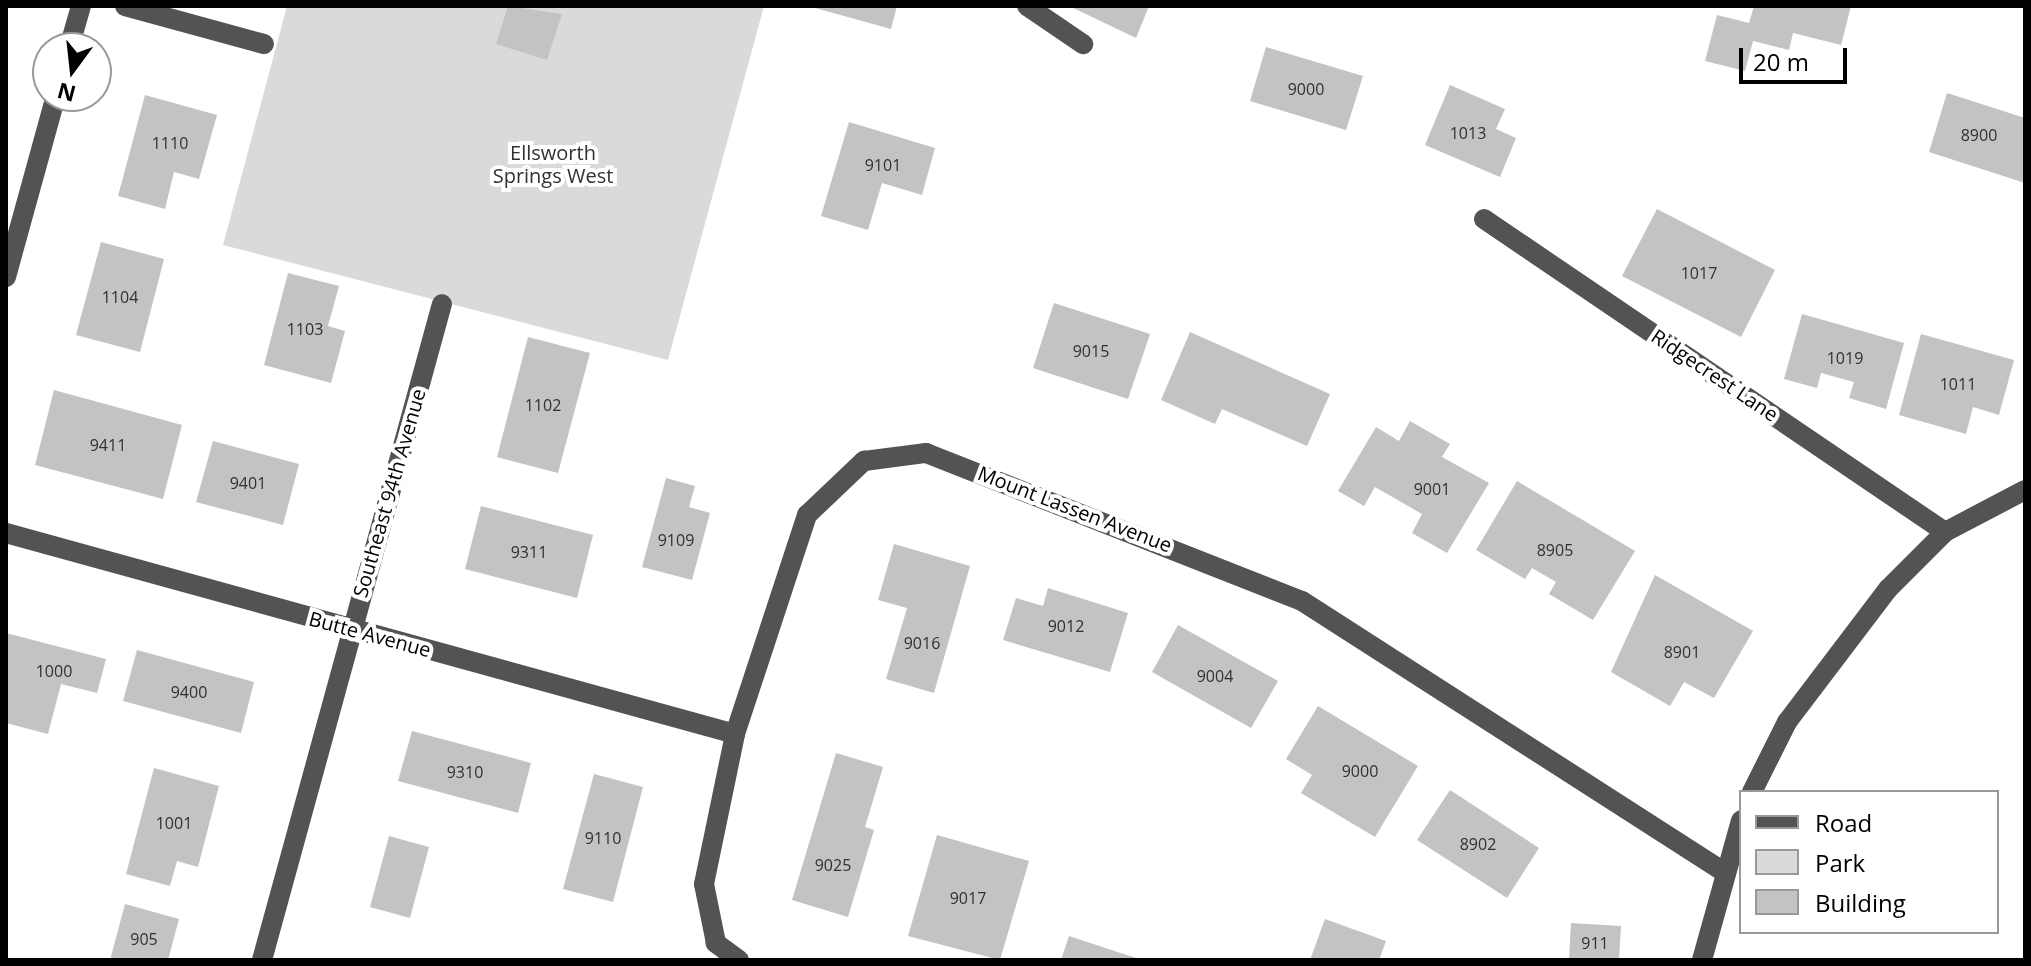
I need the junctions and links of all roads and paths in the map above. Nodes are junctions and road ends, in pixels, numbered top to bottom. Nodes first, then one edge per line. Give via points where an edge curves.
1 (81, 6) edge
2 (125, 6) edge
3 (1027, 6) edge
4 (74, 32) edge
5 (264, 44) dead end
6 (1083, 44) dead end
7 (52, 112) edge
8 (1484, 219) dead end
9 (6, 277) edge
10 (442, 304) dead end
11 (2025, 490) edge
12 (1945, 532) junction
13 (6, 533) edge
14 (351, 629) junction
15 (735, 734) junction
16 (1753, 790) edge
17 (1739, 825) edge
18 (1722, 871) junction
19 (262, 960) edge
20 (739, 960) edge
21 (1702, 960) edge

1 - 4 street
2 - 5 street
3 - 6 street
7 - 9 street
8 - 12 street, Ridgecrest Lane
10 - 14 street, Southeast 94th Avenue
11 - 12 street
12 - 16 street via 1835,650 1787,722
13 - 14 street, Butte Avenue
14 - 15 street, Butte Avenue
14 - 19 street, Southeast 94th Avenue
15 - 18 street, Mount Lassen Avenue via 807,515 864,461 926,453 1302,601
15 - 20 street, Mount Lassen Avenue via 704,884 716,943
17 - 18 street
18 - 21 street

